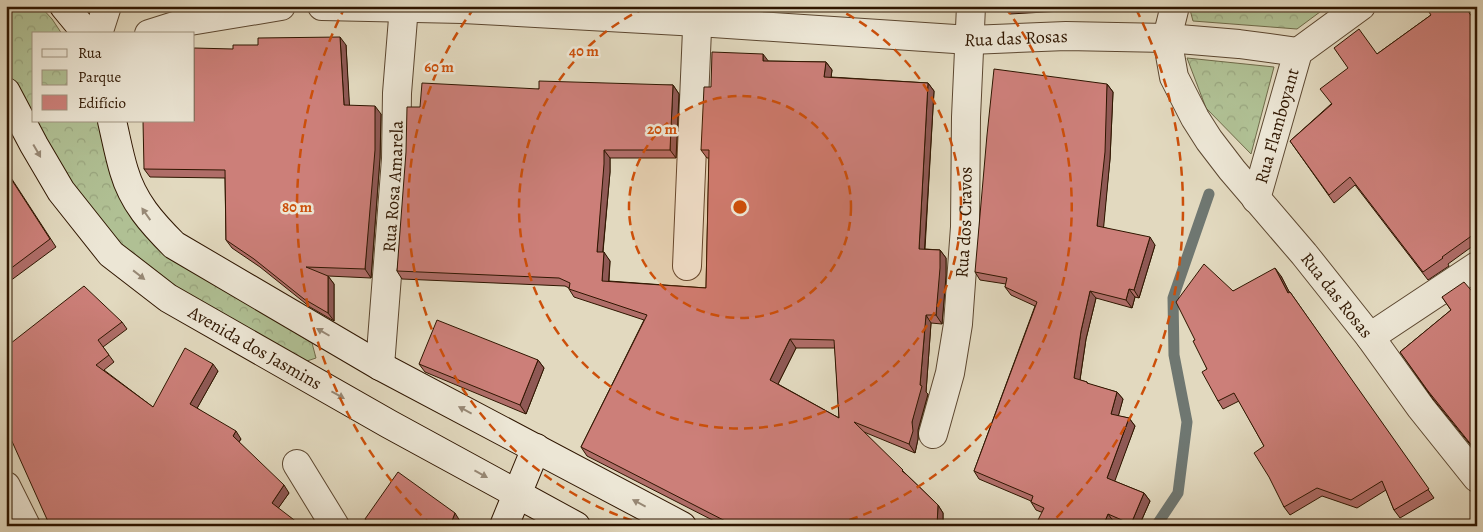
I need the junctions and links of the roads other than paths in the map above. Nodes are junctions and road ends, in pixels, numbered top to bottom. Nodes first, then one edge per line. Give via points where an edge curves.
1 (64, 6) edge
2 (108, 6) edge
3 (280, 6) edge
4 (322, 6) edge
5 (972, 6) edge
6 (1175, 6) edge
7 (1361, 6) edge
8 (404, 7) edge
9 (698, 14) edge
10 (84, 32) edge
11 (99, 32) edge
12 (155, 32) edge
13 (1167, 38) junction
14 (970, 40) junction
15 (1298, 52) junction
16 (6, 92) edge
17 (112, 122) edge
18 (1256, 199) junction
19 (688, 266) dead end
20 (1477, 266) edge
21 (1370, 337) junction
22 (380, 366) junction
23 (933, 434) dead end
24 (536, 448) junction
25 (297, 464) dead end
26 (1477, 478) edge
27 (6, 486) edge
28 (518, 494) junction
29 (26, 526) edge
30 (335, 526) edge
31 (504, 526) edge
32 (576, 526) edge
33 (682, 526) edge

1 - 10 street
2 - 11 street
3 - 12 street via 190,21
4 - 8 street, Rua das Rosas
5 - 14 street, Rua dos Cravos
6 - 13 street
7 - 15 street, Rua Flamboyant
8 - 9 street, Rua das Rosas
8 - 22 street, Rua Rosa Amarela
9 - 14 street, Rua das Rosas
9 - 19 street
13 - 14 street, Rua das Rosas via 1066,36
13 - 15 street, Rua Flamboyant
13 - 18 street, Rua das Rosas via 1174,77 1195,118
14 - 23 street, Rua dos Cravos via 965,227 958,324 950,373
15 - 18 street, Rua Flamboyant
16 -> 28 street, Avenida dos Jasmins via 61,191 111,254 168,298
22 -> 17 street via 174,245 152,223 135,199 124,172
18 - 21 street, Rua das Rosas
20 - 21 street
21 - 26 street, Rua das Rosas
24 -> 22 street
24 - 28 street
33 -> 24 street
25 - 30 street
27 - 29 street
28 - 31 street
28 - 32 street, Avenida dos Jasmins

